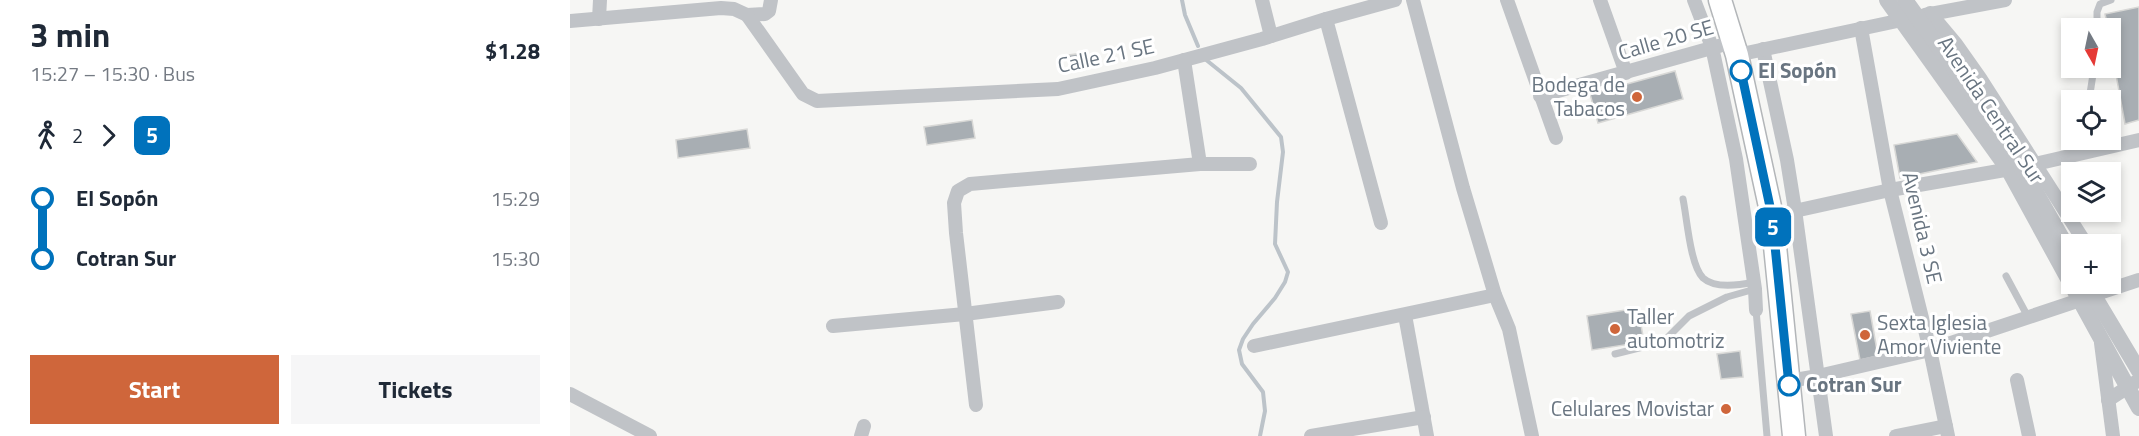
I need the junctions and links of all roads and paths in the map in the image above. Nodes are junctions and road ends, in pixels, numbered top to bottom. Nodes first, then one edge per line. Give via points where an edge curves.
1 (600, 0) edge
2 (771, 0) edge
3 (1262, 0) edge
4 (1413, 0) edge
5 (1507, 0) edge
6 (1600, 0) edge
7 (1694, 0) edge
8 (1720, 0) edge
9 (1887, 0) edge
10 (1905, 0) edge
11 (2005, 0) edge
12 (2111, 0) edge
13 (1386, 1) edge
14 (747, 15) junction
15 (1916, 16) junction
16 (2097, 18) edge
17 (600, 19) junction
18 (1326, 19) junction
19 (570, 21) edge
20 (1861, 28) junction
21 (1271, 36) junction
22 (1728, 48) junction
23 (1763, 49) junction
24 (1184, 60) junction
25 (1626, 73) junction
26 (1540, 96) junction
27 (1556, 138) dead end
28 (2139, 140) edge
29 (1200, 164) junction
30 (1250, 164) dead end
31 (2021, 166) junction
32 (1890, 190) junction
33 (1683, 199) dead end
34 (1795, 210) junction
35 (1772, 216) junction
36 (1381, 223) dead end
37 (2078, 234) edge
38 (2061, 237) edge
39 (2061, 243) edge
40 (2006, 276) dead end
41 (2139, 280) edge
42 (1779, 281) junction
43 (2121, 284) edge
44 (1755, 285) junction
45 (2085, 294) edge
46 (2087, 294) edge
47 (2088, 294) edge
48 (1495, 296) junction
49 (1058, 302) dead end
50 (1756, 310) joint
51 (965, 314) junction
52 (1405, 315) junction
53 (2028, 317) junction
54 (832, 326) dead end
55 (2101, 338) junction
56 (1254, 346) dead end
57 (1930, 350) junction
58 (1615, 354) dead end
59 (2139, 371) edge
60 (1818, 376) junction
61 (2017, 380) dead end
62 (1789, 381) junction
63 (2133, 383) edge
64 (570, 394) edge
65 (2108, 400) junction
66 (976, 405) dead end
67 (2139, 408) edge
68 (1424, 417) junction
69 (1947, 431) edge
70 (650, 436) edge
71 (1311, 436) edge
72 (1427, 436) edge
73 (1532, 436) edge
74 (1767, 436) edge
75 (1794, 436) edge
76 (1826, 436) edge
77 (1896, 436) edge
78 (2029, 436) edge
79 (2113, 436) edge

1 - 17 street
2 - 14 street via 765,14
3 - 21 street
4 - 48 street
5 - 26 street
6 - 25 street
7 - 22 street
8 - 22 highway
9 - 15 street, Avenida Central Sur
10 - 15 street, Avenida Central Sur
11 - 15 street, Calle 20 SE
12 - 16 lane via 2100,4
13 - 18 street, Calle 21 SE
14 - 17 street via 722,8
14 - 24 street, Calle 21 SE via 803,94 817,101 1058,89
15 - 20 street, Calle 20 SE
15 - 31 street, Avenida Central Sur
17 - 19 street
18 - 21 street, Calle 21 SE
18 - 36 street
20 - 23 street, Calle 20 SE
20 - 32 street, Avenida 3 SE
21 - 24 street, Calle 21 SE
22 - 23 street, Calle 20 SE
22 - 25 street, Calle 20 SE
22 - 35 highway
22 - 44 street via 1736,159
23 - 34 street
24 - 29 street
25 - 26 street, Calle 20 SE
26 - 27 street
28 - 31 street
29 - 30 street
29 - 51 street via 970,184 958,192 954,203
31 - 32 street
31 - 37 street
31 - 38 street, Avenida Central Sur
31 - 39 street, Avenida Central Sur
32 - 34 street
32 - 57 street, Avenida 3 SE
33 - 44 lane via 1695,263 1702,278 1719,285
34 - 35 street
34 - 60 street
35 - 42 highway
40 - 53 lane
41 - 43 street
42 - 44 street
42 - 62 highway
44 - 50 street
44 - 58 lane via 1689,315 1667,338 1655,344
45 - 53 street
46 - 55 street, Avenida Central Sur
47 - 59 street, Avenida Central Sur
48 - 52 street
48 - 73 street via 1509,329
49 - 51 street
50 - 74 lane
51 - 54 street
51 - 66 street
52 - 56 street
52 - 68 street
53 - 57 street
55 - 63 street, Avenida Central Sur
55 - 65 street
57 - 60 street
57 - 69 street, Avenida 3 SE
60 - 62 street
60 - 76 street
61 - 78 street
62 - 75 highway
63 - 65 street
63 - 67 street, Avenida Central Sur
64 - 70 street
65 - 79 street
68 - 71 street
68 - 72 street
69 - 77 street

